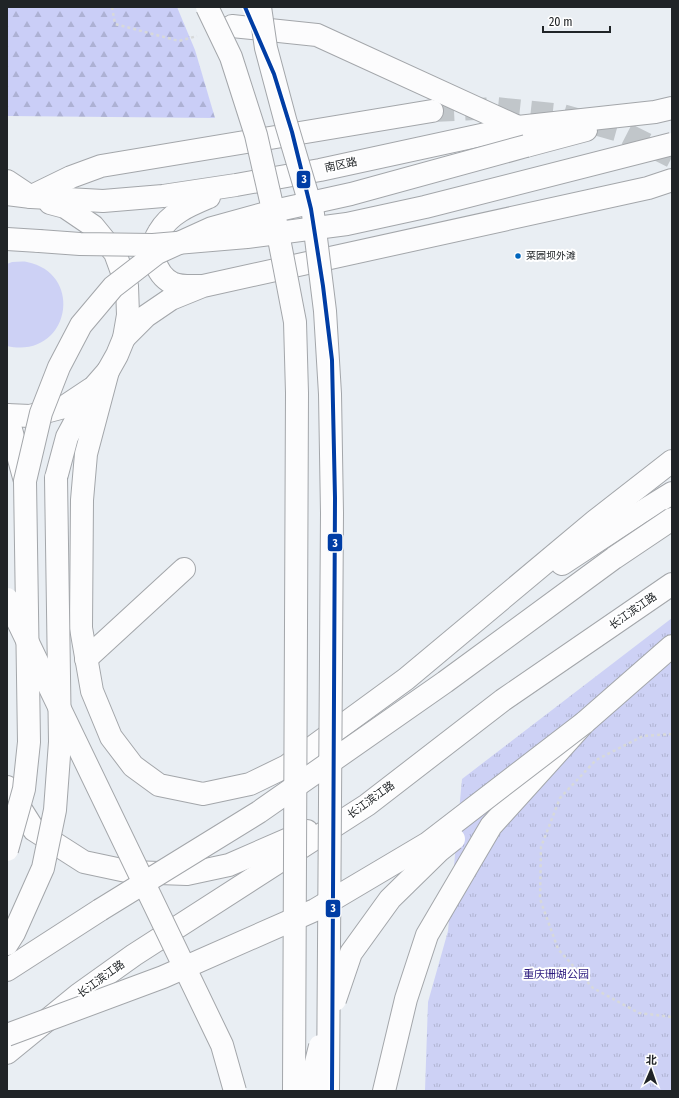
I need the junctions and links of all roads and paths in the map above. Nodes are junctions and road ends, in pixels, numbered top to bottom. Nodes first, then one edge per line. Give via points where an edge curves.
1 (112, 7) edge
2 (207, 7) edge
3 (260, 7) edge
4 (232, 26) joint
5 (664, 110) edge
6 (432, 111) tunnel mouth
7 (522, 136) junction
8 (672, 144) edge
9 (672, 180) edge
10 (7, 181) edge
11 (236, 185) junction
12 (648, 188) junction
13 (672, 191) edge
14 (7, 194) edge
15 (31, 197) junction
16 (7, 198) edge
17 (7, 239) edge
18 (203, 286) junction
19 (124, 338) junction
20 (108, 371) junction
21 (94, 387) junction
22 (7, 415) edge
23 (672, 461) edge
24 (25, 481) junction
25 (672, 493) edge
26 (672, 519) edge
27 (184, 569) dead end
28 (672, 584) edge
29 (7, 599) edge
30 (468, 627) junction
31 (672, 646) edge
32 (86, 659) junction
33 (672, 660) edge
34 (584, 723) junction
35 (672, 734) edge
36 (7, 787) edge
37 (367, 805) junction
38 (7, 850) edge
39 (7, 944) edge
40 (7, 970) edge
41 (672, 1017) edge
42 (7, 1035) edge
43 (7, 1053) edge
44 (235, 1091) edge
45 (294, 1091) edge
46 (309, 1091) edge
47 (328, 1091) edge
48 (384, 1091) edge

1 - 4 path via 115,24 179,41
2 - 45 main road, bridge via 231,56 256,135 295,322 297,393
3 - 47 main road, bridge via 266,48 313,214 326,326 332,513
4 - 7 main road via 317,35
5 - 7 main road
6 - 15 main road via 101,166 71,177
7 - 11 main road, 南区路
7 - 24 main road, bridge via 350,194 212,228 157,253 113,287 81,325 59,367 41,413
8 - 17 main road, bridge via 425,207 347,224 247,237 153,245
9 - 12 main road
10 - 15 main road
11 - 15 main road, 南区路 via 162,196 103,201
11 - 18 main road via 186,206 158,233 154,250 156,266 162,275 173,284
12 - 13 main road
12 - 18 main road
14 - 15 main road, 南区路
15 - 16 main road
15 - 19 main road via 65,207 94,226 115,253 127,286 128,315
18 - 19 main road via 171,299 146,316
19 - 20 main road
20 - 21 main road
20 - 32 main road via 86,454 82,500 81,628
21 - 22 main road via 64,407 30,416
21 - 39 main road, bridge via 67,437 56,478 60,742 55,810 43,868
22 - 24 main road
23 - 30 main road via 595,520
24 - 38 main road, bridge via 29,742 24,789
25 - 30 main road
26 - 40 main road, bridge via 259,812
27 - 32 main road
28 - 37 main road, 长江滨江路 via 503,700
29 - 44 main road, bridge via 222,1045
30 - 32 main road via 406,679 287,766 250,784 203,794 159,785 133,766 111,737 92,691
31 - 34 main road
33 - 46 main road, bridge via 439,851 390,899 351,953 323,1031
34 - 42 main road, bridge via 428,843 315,910 163,977
34 - 48 main road, bridge via 491,826 427,935 406,999
35 - 41 path via 643,736 596,760 560,798 540,847 540,900 558,949 593,988 639,1013
36 - 37 main road via 34,830 84,862 130,872 188,874 229,864
37 - 43 main road, 长江滨江路 via 134,955 78,995

